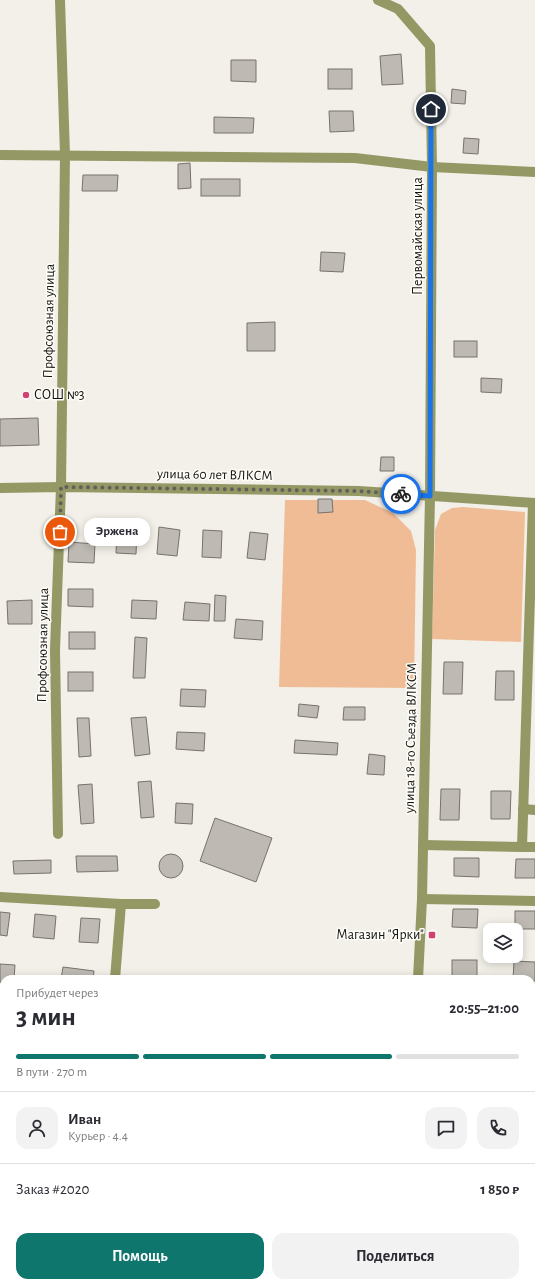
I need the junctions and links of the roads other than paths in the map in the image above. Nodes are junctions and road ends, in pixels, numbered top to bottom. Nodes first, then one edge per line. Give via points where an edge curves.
1 (60, 0) edge
2 (378, 0) edge
3 (0, 155) edge
4 (65, 155) junction
5 (432, 167) junction
6 (535, 172) edge
7 (61, 487) junction
8 (0, 488) edge
9 (430, 496) junction
10 (534, 503) edge
11 (530, 715) edge
12 (523, 809) junction
13 (535, 810) edge
14 (58, 834) dead end
15 (423, 846) junction
16 (522, 846) junction
17 (535, 847) edge
18 (0, 897) edge
19 (422, 899) junction
20 (535, 901) edge
21 (121, 904) junction
22 (155, 904) dead end
23 (115, 975) edge
24 (418, 975) edge

1 - 4 street, Профсоюзная улица
2 - 5 street, Первомайская улица via 398,9 430,46
3 - 4 street
4 - 5 street via 355,158
4 - 7 street, Профсоюзная улица
5 - 6 street
5 - 9 street, Первомайская улица
7 - 8 street, улица 60 лет ВЛКСМ
7 - 9 street, улица 60 лет ВЛКСМ via 359,491
7 - 14 street, Профсоюзная улица via 55,650
9 - 10 street, улица 60 лет ВЛКСМ
9 - 15 street, улица 18-го Съезда ВЛКСМ
10 - 11 street
11 - 12 street
12 - 13 street
12 - 16 street
15 - 16 street
15 - 19 street, улица 18-го Съезда ВЛКСМ
16 - 17 street
18 - 21 street
19 - 20 street
19 - 24 street, улица 18-го Съезда ВЛКСМ
21 - 22 street
21 - 23 street

